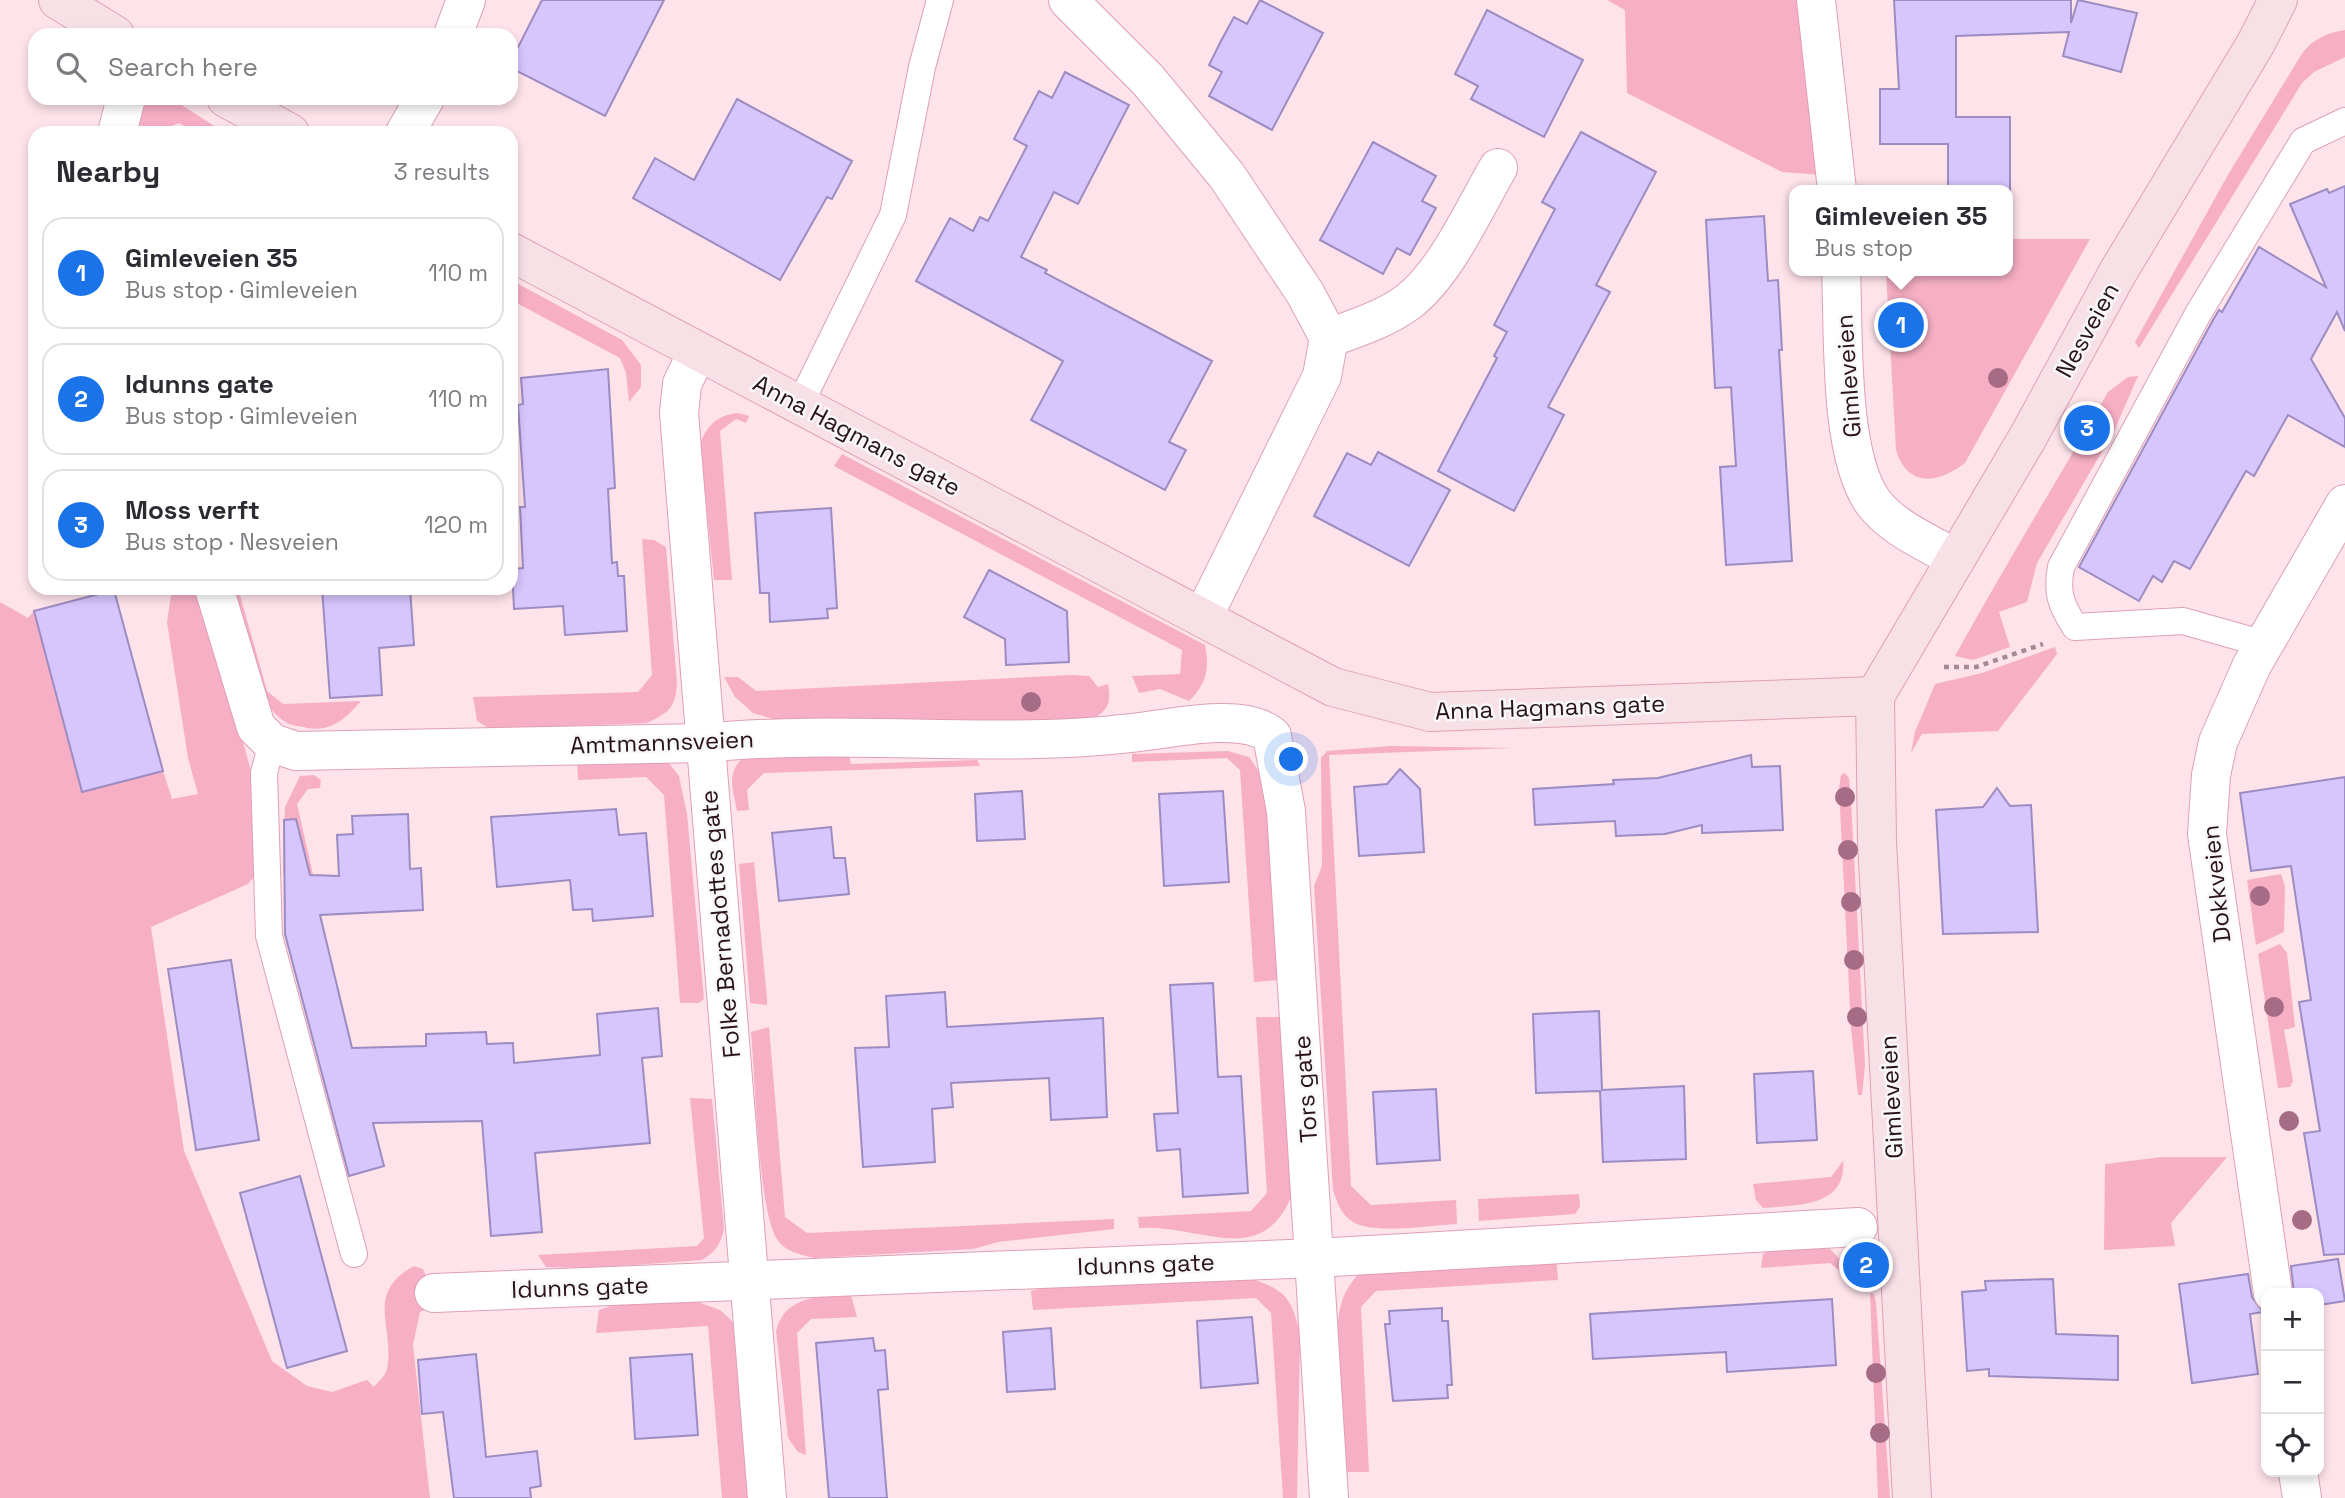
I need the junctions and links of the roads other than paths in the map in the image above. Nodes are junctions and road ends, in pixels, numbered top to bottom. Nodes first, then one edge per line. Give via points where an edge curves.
1 (58, 0) edge
2 (466, 0) edge
3 (940, 0) edge
4 (1068, 0) edge
5 (1816, 0) edge
6 (2278, 0) edge
7 (104, 28) edge
8 (456, 28) edge
9 (124, 105) edge
10 (239, 105) edge
11 (421, 105) edge
12 (2345, 121) edge
13 (119, 126) edge
14 (277, 126) edge
15 (409, 126) edge
16 (1498, 168) dead end
17 (1836, 185) edge
18 (518, 256) edge
19 (1841, 276) edge
20 (1329, 338) junction
21 (697, 353) junction
22 (800, 404) junction
23 (2345, 504) edge
24 (1956, 559) junction
25 (216, 595) edge
26 (1203, 617) junction
27 (2264, 644) junction
28 (1875, 696) junction
29 (1220, 724) joint
30 (272, 743) junction
31 (705, 743) junction
32 (1858, 1227) dead end
33 (354, 1255) dead end
34 (1316, 1258) junction
35 (749, 1280) junction
36 (2272, 1288) edge
37 (434, 1293) dead end
38 (2299, 1477) edge
39 (766, 1498) edge
40 (1329, 1498) edge
41 (1912, 1498) edge
42 (2302, 1498) edge

1 - 7 street
2 - 8 street
3 - 22 lane via 893,215
4 - 20 street via 1148,80 1227,176 1305,293
5 - 17 street
6 - 24 street, Nesveien
9 - 13 street
10 - 14 street
11 - 15 street
12 - 27 lane via 2303,141 2199,312 2061,567 2057,589 2075,627 2183,621
16 - 20 street via 1439,266 1410,301
18 - 21 street, Anna Hagmans gate
19 - 24 street, Gimleveien via 1850,438 1858,466 1873,502 1899,525
20 - 26 street via 1322,376
21 - 22 street, Anna Hagmans gate
21 - 31 street, Folke Bernadottes gate via 682,384 679,413
22 - 26 street, Anna Hagmans gate
23 - 27 street, Dokkveien
24 - 28 street, Nesveien
25 - 30 street via 246,701 256,727
26 - 28 street, Anna Hagmans gate via 1333,687 1430,712
27 - 36 street, Dokkveien via 2218,742 2207,834
28 - 41 street, Gimleveien via 1877,842
29 - 31 street, Amtmannsveien via 1097,738
29 - 34 street, Tors gate via 1262,728 1272,736 1280,768
30 - 31 street, Amtmannsveien via 296,751
30 - 33 lane via 264,773 269,936
31 - 35 street, Folke Bernadottes gate
32 - 34 street, Idunns gate
34 - 35 street, Idunns gate
34 - 40 street, Tors gate
35 - 37 street, Idunns gate
35 - 39 street, Folke Bernadottes gate
38 - 42 street

